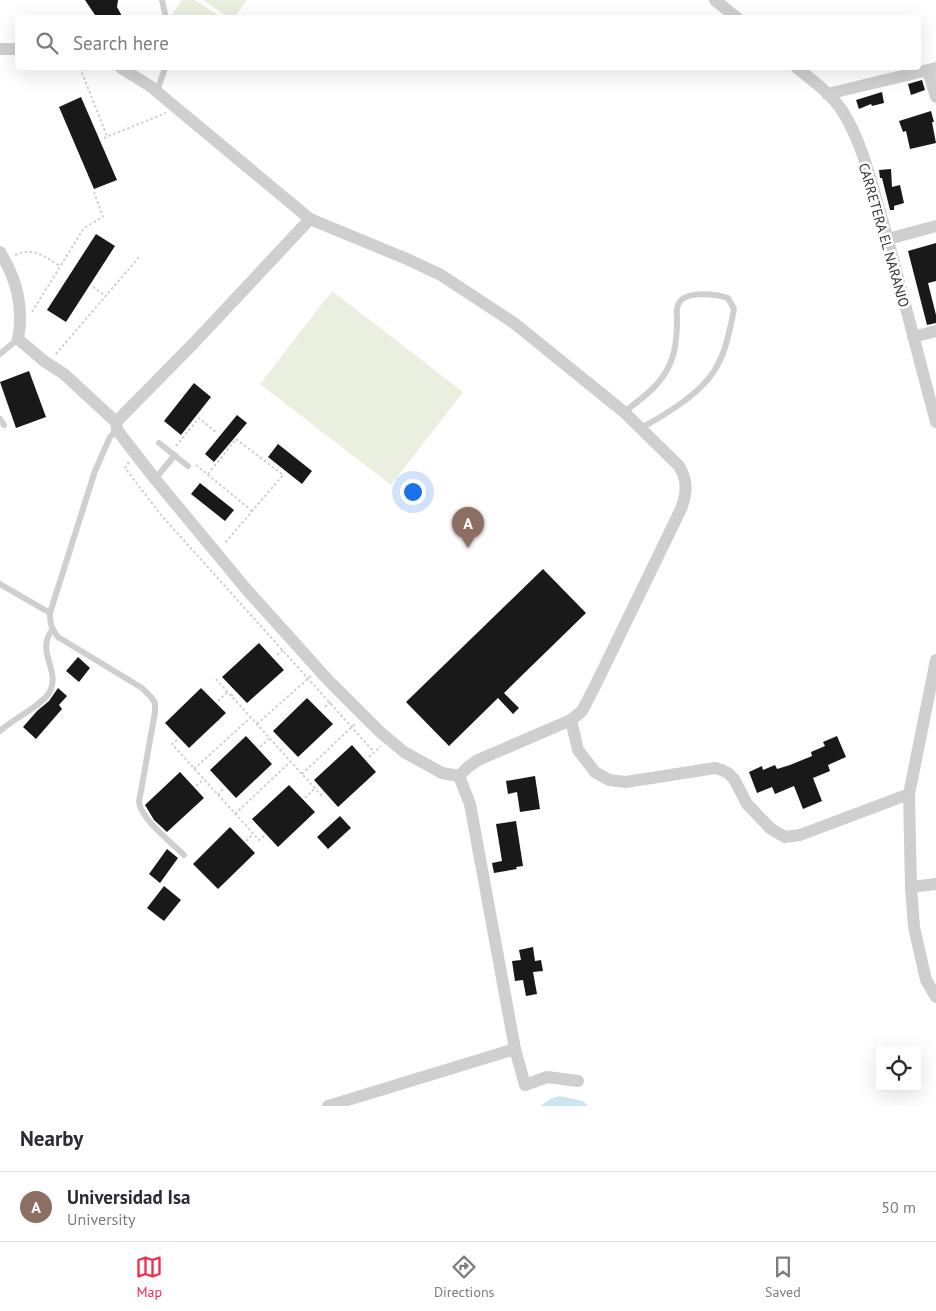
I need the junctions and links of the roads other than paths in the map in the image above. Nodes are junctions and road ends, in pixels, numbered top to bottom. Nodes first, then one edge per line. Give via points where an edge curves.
1 (162, 0) edge
2 (715, 0) edge
3 (165, 15) edge
4 (732, 15) edge
5 (0, 48) edge
6 (15, 49) edge
7 (932, 69) edge
8 (124, 70) edge
9 (164, 70) edge
10 (799, 70) edge
11 (156, 91) junction
12 (828, 94) junction
13 (936, 97) edge
14 (310, 219) junction
15 (936, 226) edge
16 (888, 239) junction
17 (2, 256) edge
18 (936, 331) edge
19 (913, 337) junction
20 (18, 339) junction
21 (0, 354) edge
22 (624, 412) junction
23 (936, 422) edge
24 (116, 426) junction
25 (642, 428) junction
26 (159, 443) dead end
27 (173, 453) junction
28 (188, 466) road end
29 (155, 479) junction
30 (0, 584) edge
31 (50, 612) junction
32 (52, 630) junction
33 (936, 660) edge
34 (571, 720) junction
35 (0, 731) edge
36 (459, 776) junction
37 (909, 794) junction
38 (184, 855) dead end
39 (936, 884) edge
40 (911, 887) junction
41 (931, 976) edge
42 (936, 997) edge
43 (516, 1049) junction
44 (578, 1081) dead end
45 (328, 1106) edge

1 - 3 lane
2 - 4 street
5 - 6 street
7 - 12 street
7 - 13 street
8 - 11 street
9 - 11 lane
10 - 12 street, CARRETERA EL NARANJO
11 - 14 street
12 - 16 street, CARRETERA EL NARANJO via 842,111 856,140
14 - 22 street via 441,275 514,323
14 - 24 street
15 - 16 street
16 - 19 street, CARRETERA EL NARANJO
17 - 20 street via 16,283 20,324
18 - 19 street
19 - 23 street, CARRETERA EL NARANJO
20 - 21 lane
20 - 24 street via 64,374
22 - 25 street
22 - 25 lane via 659,383 670,366 677,333 678,305 682,299 708,294 728,298 734,309 724,350 714,371 691,395
24 - 29 street
24 - 31 lane via 95,471
25 - 34 street via 679,466 685,476 685,499 595,686 582,711
26 - 27 lane
27 - 28 lane
27 - 29 lane
29 - 36 street via 247,590 364,716 404,752 442,773
30 - 31 lane
31 - 32 lane
32 - 35 lane via 46,642 53,676 48,695
32 - 38 lane via 152,697 155,712 139,807
33 - 37 street
34 - 36 street via 478,760
34 - 37 street via 578,750 595,772 609,780 626,782 715,768 722,770 734,779 747,804 762,820 785,837 800,836
36 - 43 street via 470,804
37 - 40 street
39 - 40 street
40 - 41 street via 914,927
41 - 42 street
43 - 44 street via 525,1085 547,1077
43 - 45 street

